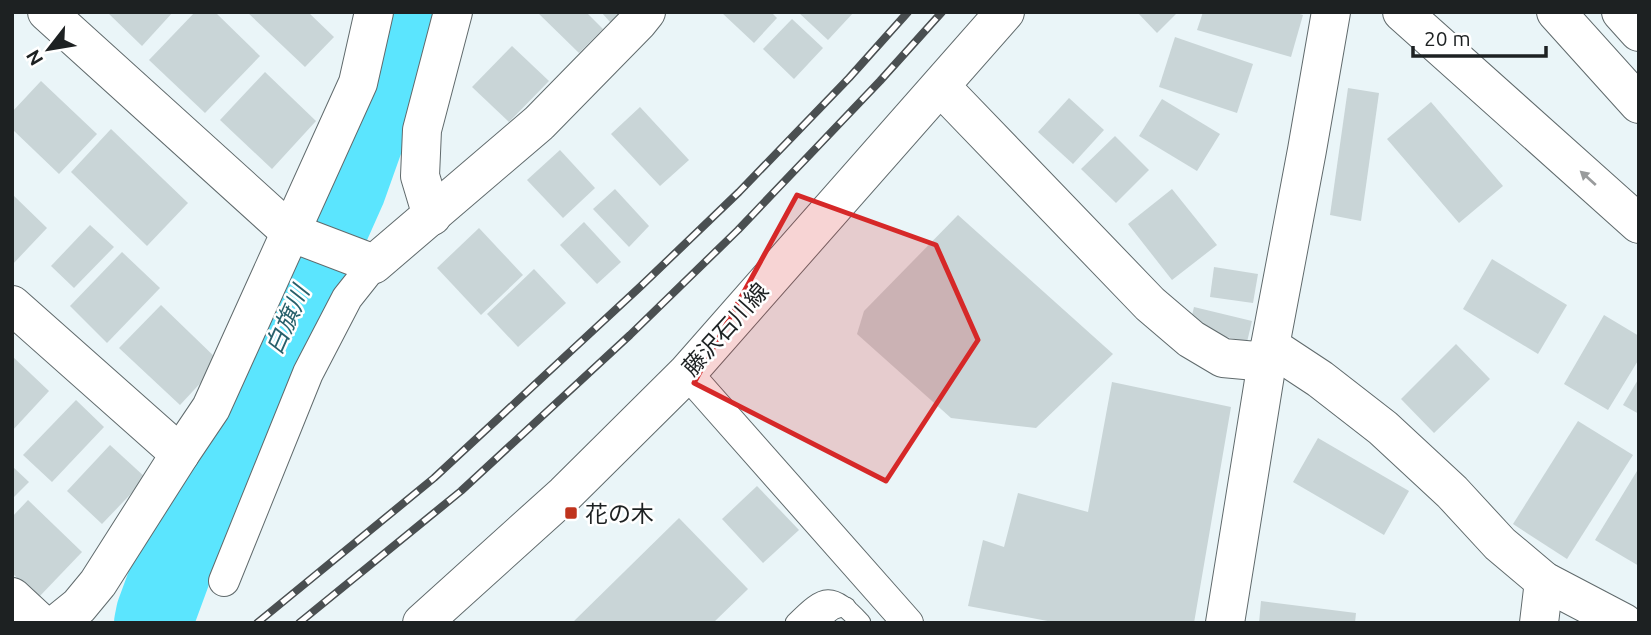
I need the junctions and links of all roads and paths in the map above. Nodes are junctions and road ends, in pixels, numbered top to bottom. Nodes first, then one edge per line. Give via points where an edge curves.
1 (47, 12) edge
2 (374, 12) edge
3 (453, 12) edge
4 (646, 12) edge
5 (1005, 12) edge
6 (1331, 12) edge
7 (1402, 12) edge
8 (1556, 12) edge
9 (1620, 12) edge
10 (1639, 33) edge
11 (941, 86) junction
12 (1639, 104) edge
13 (432, 215) junction
14 (1639, 224) edge
15 (290, 232) junction
16 (374, 264) junction
17 (12, 305) edge
18 (1268, 354) junction
19 (687, 373) junction
20 (180, 454) junction
21 (224, 581) dead end
22 (1544, 581) junction
23 (12, 597) edge
24 (846, 607) junction
25 (40, 623) edge
26 (58, 623) edge
27 (422, 623) edge
28 (795, 623) edge
29 (819, 623) edge
30 (861, 623) edge
31 (908, 623) edge
32 (1225, 623) edge
33 (1539, 623) edge
34 (1624, 623) edge

1 - 15 main road
2 - 15 main road via 358,83
3 - 13 main road via 422,130 420,176
4 - 13 main road via 539,123
5 - 11 main road, 藤沢石川線
6 - 18 main road
14 -> 7 main road
8 - 12 main road
9 - 10 main road
11 - 18 main road via 1150,304 1191,339 1223,358
11 - 19 main road, 藤沢石川線
13 - 16 main road
15 - 16 main road
15 - 20 main road via 211,408
16 - 21 street via 347,298 308,373
17 - 20 main road
18 - 22 main road via 1320,379 1383,428
18 - 32 main road
19 - 27 main road, 藤沢石川線 via 565,494
19 - 31 street
20 - 26 main road via 98,583
22 - 33 main road
22 - 34 main road
23 - 25 main road
24 - 28 lane via 828,599 819,601
24 - 29 lane via 837,607
24 - 30 lane

